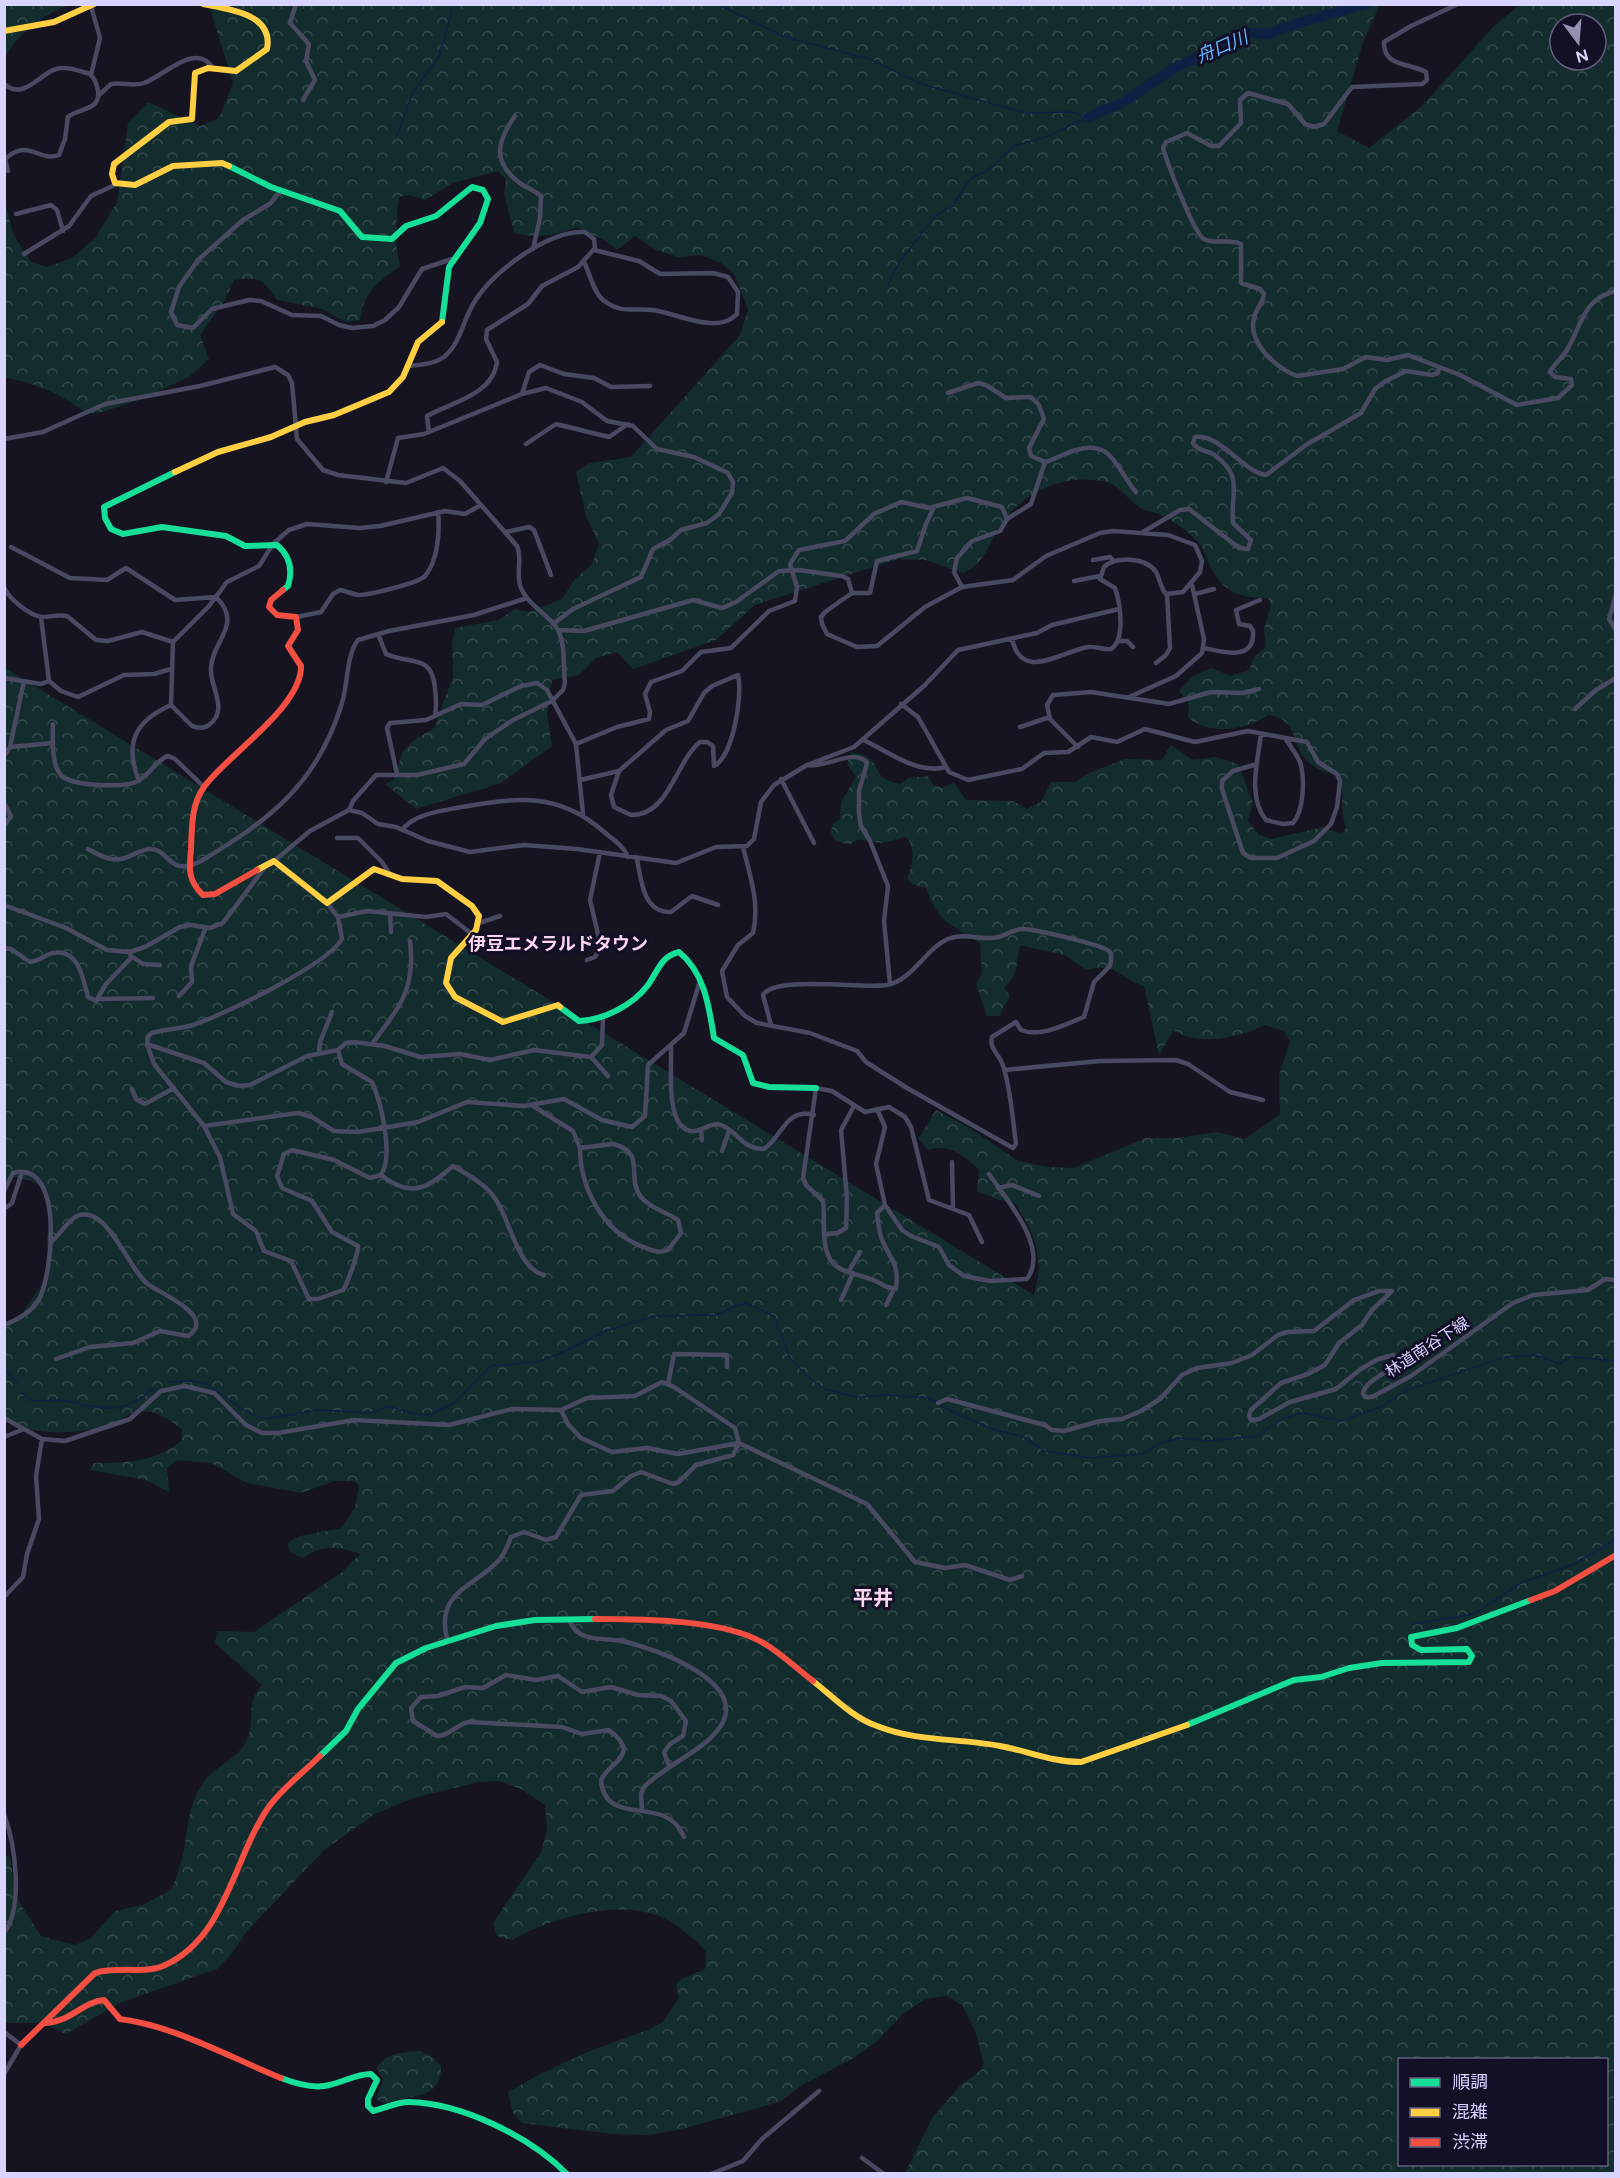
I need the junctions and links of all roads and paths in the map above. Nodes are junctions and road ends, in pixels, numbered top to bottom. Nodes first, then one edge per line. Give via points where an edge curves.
1 (203, 4) edge
2 (231, 4) edge
3 (296, 4) edge
4 (1458, 4) edge
5 (93, 5) edge
6 (222, 8) junction
7 (4, 31) edge
8 (213, 68) junction
9 (91, 75) junction
10 (4, 84) edge
11 (98, 96) junction
12 (303, 100) dead end
13 (515, 116) dead end
14 (8, 171) dead end
15 (117, 184) junction
16 (280, 190) junction
17 (16, 214) dead end
18 (63, 231) junction
19 (533, 249) junction
20 (594, 250) junction
21 (24, 254) dead end
22 (452, 259) junction
23 (584, 262) junction
24 (1616, 291) edge
25 (408, 366) junction
26 (1439, 367) junction
27 (650, 386) dead end
28 (948, 393) dead end
29 (522, 394) junction
30 (628, 424) junction
31 (296, 425) junction
32 (429, 432) junction
33 (4, 439) edge
34 (526, 444) dead end
35 (1045, 462) junction
36 (386, 482) junction
37 (1136, 492) dead end
38 (481, 505) junction
39 (934, 507) junction
40 (438, 512) junction
41 (1007, 519) junction
42 (506, 532) junction
43 (1143, 532) junction
44 (273, 544) junction
45 (11, 547) dead end
46 (1094, 560) dead end
47 (1114, 561) junction
48 (792, 570) junction
49 (551, 575) dead end
50 (1100, 576) junction
51 (1074, 581) dead end
52 (1192, 585) junction
53 (4, 587) edge
54 (962, 587) junction
55 (1214, 589) dead end
56 (852, 593) junction
57 (1167, 594) junction
58 (1195, 594) junction
59 (1616, 594) edge
60 (216, 597) junction
61 (527, 598) junction
62 (1260, 600) dead end
63 (1119, 609) junction
64 (41, 617) junction
65 (296, 617) junction
66 (554, 624) junction
67 (558, 630) junction
68 (1616, 630) edge
69 (378, 634) junction
70 (1012, 639) junction
71 (1118, 641) junction
72 (173, 642) junction
73 (1133, 647) dead end
74 (1204, 648) junction
75 (1155, 663) dead end
76 (171, 669) junction
77 (4, 678) edge
78 (1616, 678) edge
79 (24, 681) junction
80 (49, 681) junction
81 (1259, 689) dead end
82 (1128, 697) junction
83 (552, 700) junction
84 (901, 704) junction
85 (171, 705) junction
86 (1575, 709) dead end
87 (435, 716) junction
88 (1050, 717) junction
89 (53, 724) dead end
90 (1020, 727) dead end
91 (1261, 734) junction
92 (1284, 738) junction
93 (864, 740) junction
94 (53, 743) junction
95 (576, 744) junction
96 (10, 747) junction
97 (1078, 747) junction
98 (4, 756) edge
99 (1257, 764) junction
100 (807, 765) junction
101 (946, 767) junction
102 (619, 771) junction
103 (397, 774) junction
104 (781, 779) junction
105 (580, 780) junction
106 (139, 781) junction
107 (204, 787) junction
108 (4, 803) edge
109 (349, 810) junction
110 (583, 814) junction
111 (4, 826) edge
112 (402, 830) junction
113 (337, 838) dead end
114 (814, 843) dead end
115 (743, 847) junction
116 (88, 849) dead end
117 (600, 852) junction
118 (628, 857) junction
119 (637, 859) junction
120 (274, 861) junction
121 (190, 866) junction
122 (265, 867) junction
123 (388, 873) junction
124 (327, 903) junction
125 (4, 905) edge
126 (718, 905) dead end
127 (390, 913) junction
128 (338, 916) junction
129 (500, 916) dead end
130 (479, 923) junction
131 (206, 927) junction
132 (392, 932) dead end
133 (472, 934) junction
134 (410, 941) dead end
135 (4, 948) edge
136 (131, 954) junction
137 (587, 960) dead end
138 (160, 964) dead end
139 (699, 984) junction
140 (890, 984) junction
141 (179, 996) dead end
142 (153, 998) dead end
143 (100, 999) junction
144 (332, 1012) dead end
145 (603, 1016) junction
146 (771, 1025) junction
147 (147, 1044) junction
148 (372, 1044) junction
149 (671, 1047) junction
150 (338, 1050) junction
151 (319, 1053) junction
152 (591, 1057) junction
153 (1004, 1070) junction
154 (608, 1076) dead end
155 (174, 1088) junction
156 (816, 1088) junction
157 (132, 1089) dead end
158 (1263, 1100) dead end
159 (532, 1106) junction
160 (854, 1106) junction
161 (877, 1109) junction
162 (814, 1115) junction
163 (204, 1126) junction
164 (385, 1128) junction
165 (701, 1130) junction
166 (729, 1131) junction
167 (702, 1140) dead end
168 (580, 1148) junction
169 (722, 1151) dead end
170 (952, 1162) dead end
171 (22, 1172) junction
172 (989, 1174) dead end
173 (381, 1175) junction
174 (998, 1188) junction
175 (4, 1191) edge
176 (1039, 1196) dead end
177 (885, 1205) junction
178 (953, 1208) junction
179 (4, 1209) edge
180 (826, 1234) junction
181 (51, 1242) junction
182 (982, 1242) dead end
183 (860, 1252) dead end
184 (851, 1272) junction
185 (544, 1275) dead end
186 (1616, 1280) edge
187 (894, 1289) junction
188 (842, 1300) dead end
189 (886, 1305) dead end
190 (4, 1325) edge
191 (56, 1359) dead end
192 (727, 1367) dead end
193 (668, 1384) junction
194 (938, 1403) dead end
195 (561, 1410) junction
196 (4, 1418) edge
197 (24, 1429) junction
198 (4, 1437) edge
199 (42, 1438) junction
200 (739, 1443) junction
201 (1616, 1555) edge
202 (1022, 1576) dead end
203 (4, 1597) edge
204 (569, 1620) junction
205 (447, 1640) junction
206 (669, 1766) junction
207 (642, 1810) junction
208 (4, 1814) edge
209 (684, 1837) dead end
210 (4, 1933) edge
211 (45, 2023) junction
212 (4, 2032) edge
213 (21, 2045) junction
214 (7, 2062) edge
215 (4, 2074) edge
216 (819, 2091) dead end
217 (862, 2158) dead end
218 (567, 2174) edge
219 (711, 2174) edge
220 (884, 2174) edge

1 - 6 street
2 - 6 street
3 - 12 street via 290,23 309,44 306,61 315,80
4 - 26 street via 1384,42 1391,60 1426,72 1427,80 1422,84 1352,87 1324,124 1314,127 1305,124 1288,104 1248,93 1240,100 1241,123 1219,146 1207,145 1187,133 1169,140 1163,148 1197,234 1210,241 1233,241 1242,246 1241,283 1264,294 1254,317 1257,341 1279,366 1303,376 1343,369 1366,357 1387,360 1408,355
5 - 7 street via 54,22
5 - 9 street via 100,38
6 - 8 street via 253,16 266,31 269,44 267,50 242,69
8 - 11 street via 206,60 190,58 141,84 111,84
8 - 15 street via 201,69 193,77 196,105 192,119 170,122 114,164 112,174
9 - 10 street via 61,68 21,89
9 - 11 street
11 - 14 street via 91,107 68,117 59,155 19,150 5,159
13 - 19 street via 500,143 500,157 517,180 541,196
15 - 16 street via 135,185 173,166 222,163
15 - 18 street via 91,196
16 - 22 street via 340,211 362,237 383,240 392,239 406,226 436,216 466,189 478,187 487,194 487,205 473,234
16 - 22 street via 271,202 243,220 193,266 178,292 171,312 173,322 193,328 212,309 249,300 261,301 292,315 321,316 345,327 367,328 379,324 395,310 422,269
17 - 18 street via 51,205 57,210
18 - 21 street
19 - 20 street via 582,232 594,239
19 - 25 street via 484,288 454,346 443,357
20 - 23 street
20 - 23 street via 639,261 660,274 713,273 728,277 738,292 737,314 730,320 706,322 683,320 653,310 622,309 601,298
22 - 25 street via 442,322 418,342
23 - 32 street via 542,286 528,304 487,330 486,339 497,362 494,371 466,399 427,417
24 - 26 street via 1603,294 1590,304 1568,348 1550,370 1551,375 1572,380 1558,398 1517,405
25 - 31 street via 399,384 389,392 334,415
26 - 43 street via 1436,375 1406,371 1384,382 1375,389 1361,413 1306,445 1266,475 1253,471 1208,440 1195,437 1196,448 1210,452 1230,470 1235,483 1233,523 1249,538 1248,549 1239,548 1189,509 1180,510
27 - 29 street via 611,387 594,378 564,374 540,365 529,372
28 - 35 street via 978,383 1006,398 1031,397 1044,419 1029,451
29 - 30 street via 550,388 582,402 606,421
29 - 32 street
30 - 34 street via 609,436 556,424
30 - 66 street via 657,449 694,457 720,468 731,477 732,493 714,520 681,530 654,549 641,577 573,609
31 - 33 street via 291,378 280,369 271,368 105,404 43,432
31 - 36 street via 300,444 323,470 338,476
31 - 44 street via 271,437 204,457 104,507 105,518 116,532 123,534 162,527 226,536 245,546
32 - 36 street via 397,439
35 - 37 street via 1084,448 1103,448
35 - 41 street via 1031,504
36 - 38 street via 411,482 442,468 455,475
38 - 40 street via 465,514
38 - 42 street
39 - 41 street via 973,499 1002,507
39 - 48 street via 905,501 890,505 845,541 799,550 792,557
39 - 56 street via 917,551 879,559 873,568 872,591
40 - 44 street via 366,528 307,524 289,530
40 - 65 street via 435,554 422,579 357,595 340,590 321,612
41 - 54 street via 1000,531 976,538 959,555 954,572
42 - 49 street via 529,527 534,530
42 - 61 street via 519,551 518,579
43 - 52 street via 1172,535 1195,545 1201,567
43 - 54 street via 1100,533 1037,561 1013,580
44 - 60 street via 259,566 233,577
44 - 65 street via 287,555 291,575 288,586 271,600 269,607 277,615
45 - 60 street via 70,578 107,580 126,568 175,600
46 - 47 street via 1110,557
47 - 50 street via 1104,567
47 - 57 street via 1146,564 1155,571
48 - 56 street via 842,576 848,579
48 - 67 street via 773,574 722,608 693,600 585,631
48 - 95 street via 797,587 795,601 769,611 728,650 701,652 682,671 651,682 645,694 651,716 648,719
50 - 51 street
50 - 63 street via 1104,584 1115,588
52 - 57 street via 1183,592
52 - 58 street
53 - 64 street via 11,599
54 - 56 street via 925,607 877,646 865,648 833,639 822,624 825,612
55 - 58 street
57 - 75 street via 1170,648
58 - 74 street
59 - 68 street via 1610,619
60 - 72 street
60 - 85 street via 228,618 210,669 219,703 216,714 209,726 195,728
61 - 66 street
61 - 69 street via 474,615
62 - 74 street via 1236,610 1239,624 1253,630 1253,640 1246,651 1238,654
63 - 70 street
63 - 71 street
64 - 72 street via 67,616 100,640 142,632
64 - 80 street
65 - 107 street via 298,630 288,646 301,665 297,688
66 - 67 street
67 - 83 street via 565,683
69 - 87 street via 386,654 430,668 434,677
69 - 121 street via 362,638 355,645 342,705 299,788 237,838
70 - 71 street via 1021,656 1037,662 1090,647 1111,649
70 - 84 street via 958,650
71 - 73 street via 1127,641
72 - 76 street
74 - 82 street via 1185,671
76 - 80 street via 124,675 78,697 61,692
76 - 85 street
77 - 79 street
78 - 86 street
79 - 80 street
79 - 96 street
81 - 82 street via 1211,692 1169,704
82 - 88 street via 1091,692 1058,694 1048,701
83 - 87 street via 542,685 533,682 486,703 461,704
83 - 95 street
83 - 103 street via 494,732 464,764 434,772
84 - 93 street
84 - 101 street via 918,717
85 - 106 street via 154,713 133,738 131,751
87 - 103 street via 388,725
88 - 90 street
88 - 97 street
89 - 94 street
91 - 92 street
91 - 97 street via 1242,732 1195,742 1145,729 1117,742 1091,737
91 - 99 street
92 - 99 street via 1301,769 1300,809 1293,823 1275,823 1263,817 1257,799
92 - 99 street via 1307,742 1318,762 1338,777 1335,814 1322,836 1277,858 1251,858 1240,851 1222,781 1233,771
93 - 100 street
93 - 101 street via 932,770
94 - 96 street
94 - 106 street via 59,774 68,781 126,785
95 - 105 street
96 - 98 street
97 - 101 street via 1068,752 1044,753 1022,769 976,780 959,779
100 - 104 street
100 - 140 street via 854,757 867,763 859,791 859,813 888,886 884,921
102 - 102 street via 612,804 635,816 657,804 700,742 713,746 716,765 737,718 741,695 738,675 712,686 688,721 666,730
102 - 105 street
103 - 109 street via 374,776
104 - 114 street
104 - 115 street via 761,802 754,839
105 - 110 street
106 - 107 street via 168,756
107 - 121 street via 194,808
108 - 111 street via 11,816
109 - 112 street
109 - 120 street via 310,831
110 - 112 street via 544,801 515,800 436,813 411,822
110 - 118 street via 624,849
112 - 117 street via 470,852 511,845
113 - 123 street via 358,838
115 - 119 street via 711,848 676,863
115 - 146 street via 756,897 754,928 736,947 722,976 734,1007 757,1023
116 - 121 street via 118,861 148,849 156,850 179,866
117 - 118 street
117 - 137 street via 590,900 601,946 596,957
118 - 119 street
119 - 126 street via 646,898 654,908 671,912 692,896
120 - 122 street
120 - 124 street
121 - 122 street via 194,887 209,896
122 - 131 street via 231,915 216,927
123 - 124 street via 369,870
123 - 130 street via 402,879 441,883 476,909
124 - 128 street
125 - 136 street via 66,928 107,950
127 - 128 street via 367,911
127 - 132 street
127 - 133 street via 426,917 446,914
128 - 147 street via 342,939 309,969 192,1025 152,1033
129 - 130 street
130 - 133 street
131 - 136 street via 180,927
131 - 141 street via 191,966 192,982
133 - 145 street via 459,946 448,966 446,983 454,997 503,1022 558,1005 579,1021
134 - 148 street via 412,959 404,1001
135 - 143 street via 30,962 56,952 70,957 80,969 90,1000
136 - 138 street via 143,964
136 - 143 street via 106,984
139 - 145 street via 687,957 674,952 664,958 644,988
139 - 149 street via 684,1033
139 - 156 street via 710,1005 714,1038 743,1055 753,1083
140 - 146 street via 769,988 763,994
140 - 153 street via 923,962 944,940 956,936 993,939 1027,929 1088,942 1108,951 1110,966 1094,982 1084,1017 1030,1033 1021,1030 1016,1022 992,1037 992,1047
142 - 143 street
144 - 151 street
145 - 152 street via 602,1045
146 - 153 street via 810,1033 856,1051 915,1093 1013,1148 1016,1144
147 - 151 street via 204,1064 226,1082 239,1086 250,1085
147 - 155 street via 154,1064
148 - 150 street via 349,1042
148 - 152 street via 420,1057 460,1054 490,1060 534,1050
149 - 159 street via 648,1065 645,1116 632,1127 602,1120 564,1099
149 - 165 street via 675,1118 688,1131
150 - 151 street
150 - 164 street via 342,1064 372,1083
152 - 154 street
153 - 158 street via 1100,1061 1176,1060 1230,1092
155 - 157 street via 145,1104 136,1099
155 - 163 street
156 - 160 street via 832,1091
156 - 162 street
159 - 164 street via 467,1102 418,1122
159 - 168 street via 573,1131
160 - 161 street via 866,1112
160 - 180 street via 841,1130 847,1225 843,1232
161 - 177 street via 885,1127 876,1164
161 - 178 street via 889,1107 905,1117 929,1200
162 - 166 street via 794,1117 764,1149 751,1147
162 - 180 street via 803,1178 823,1201
163 - 164 street via 290,1113 304,1115 340,1132
163 - 173 street via 224,1165 233,1214 256,1231 264,1251 291,1261 309,1299 343,1290 359,1250 355,1242 328,1228 312,1201 279,1185 277,1176 284,1154 298,1150 341,1163 370,1178
164 - 173 street via 385,1167
165 - 166 street via 717,1124
165 - 167 street
166 - 169 street
168 - 168 street via 613,1144 631,1155 641,1197 681,1226 681,1233 668,1250 655,1252 632,1243 609,1226 583,1178
170 - 178 street
171 - 175 street via 10,1176
171 - 179 street via 12,1203
171 - 181 street via 47,1195
172 - 174 street
173 - 185 street via 396,1184 417,1188 432,1185 453,1166 469,1175 493,1194 523,1257 535,1272
174 - 176 street via 1012,1185
174 - 177 street via 1031,1241 1034,1267 1027,1279 1021,1281 964,1276 949,1264 939,1247 902,1230
177 - 187 street via 877,1213 883,1242 896,1261
178 - 182 street via 969,1215
180 - 184 street via 832,1262
181 - 190 street via 46,1279 37,1302
181 - 191 street via 77,1216 98,1218 139,1277 192,1313 196,1324 188,1336 160,1330 133,1343 90,1347
183 - 184 street
184 - 187 street
184 - 188 street
186 - 194 street, 林道南谷下線 via 1605,1279 1588,1290 1533,1295 1513,1303 1411,1376 1372,1396 1365,1397 1364,1388 1391,1366 1394,1355 1378,1359 1336,1389 1290,1402 1259,1419 1251,1420 1248,1414 1281,1383 1325,1365 1339,1343 1362,1325 1392,1291 1354,1300 1314,1331 1287,1332 1252,1355 1182,1375 1160,1399 1122,1419 1100,1420 1064,1431 947,1399
187 - 189 street
192 - 193 street via 727,1355 674,1354
193 - 195 street via 657,1383 636,1396 587,1398
193 - 200 street via 732,1425 738,1432
195 - 199 street via 512,1409 456,1425 354,1420 267,1433 251,1429 214,1392 185,1386 161,1391 130,1419 65,1441
195 - 200 street via 581,1438 612,1452 647,1448 678,1454
196 - 197 street
197 - 198 street
197 - 199 street
199 - 203 street via 36,1479 39,1520 23,1576
200 - 202 street via 867,1504 915,1562 945,1568 965,1565 1010,1580
200 - 205 street via 733,1455 696,1465 673,1484 640,1472 613,1491 581,1495 560,1533 552,1539 524,1532 514,1535 500,1559 465,1586 446,1611
201 - 204 street via 1555,1591 1457,1628 1411,1638 1412,1645 1421,1650 1467,1649 1472,1656 1469,1662 1382,1664 1294,1680 1180,1728 1081,1762 1044,1759 1000,1746 915,1737 875,1726 751,1636 670,1620
204 - 205 street via 514,1622
204 - 206 street via 584,1636 622,1641 681,1663 724,1694 728,1707 717,1731
205 - 211 street via 396,1663 370,1692 346,1731 273,1802 253,1833 232,1884 204,1935 168,1965 95,1973
206 - 207 street via 642,1790
206 - 207 street via 664,1752 683,1736 686,1720 671,1701 661,1696 638,1695 610,1687 582,1692 558,1676 536,1680 511,1674 498,1677 483,1688 465,1687 421,1697 411,1708 413,1721 437,1736 447,1735 469,1722 562,1727 582,1734 608,1730 620,1740 622,1754 618,1764 603,1775 603,1791 613,1805
207 - 209 street via 672,1818
208 - 210 street via 12,1847 15,1901 14,1916
211 - 213 street
211 - 218 street via 67,2022 101,2000 120,2019 188,2035 219,2053 291,2082 325,2086 358,2074 371,2074 377,2080 368,2100 373,2111 406,2102 426,2103 503,2128
212 - 213 street
213 - 214 street
214 - 215 street
216 - 219 street via 742,2161
217 - 220 street

